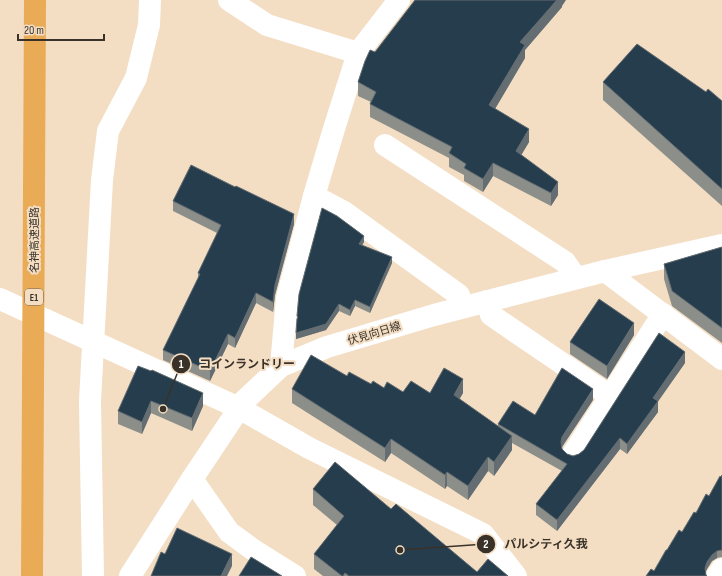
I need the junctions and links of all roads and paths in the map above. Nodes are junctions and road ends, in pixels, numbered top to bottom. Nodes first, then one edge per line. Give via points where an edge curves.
1 (150, 0) edge
2 (229, 0) edge
3 (399, 0) edge
4 (35, 9) edge
5 (358, 53) junction
6 (385, 145) dead end
7 (314, 196) junction
8 (722, 245) edge
9 (605, 271) junction
10 (576, 278) junction
11 (0, 298) edge
12 (487, 301) junction
13 (464, 307) junction
14 (663, 314) junction
15 (93, 341) junction
16 (722, 359) edge
17 (281, 366) junction
18 (610, 396) junction
19 (239, 408) junction
20 (572, 454) edge
21 (192, 479) junction
22 (722, 569) edge
23 (32, 576) edge
24 (93, 576) edge
25 (130, 576) edge
26 (295, 576) edge
27 (516, 576) edge
28 (717, 576) edge

1 - 15 street via 150,25 136,78 108,131 102,180
2 - 5 street via 268,25
3 - 5 street
4 - 23 highway, 名神高速道路 / E1
5 - 7 street
6 - 10 street via 565,262
7 - 13 street via 344,212 459,295
7 - 17 street via 287,298
8 - 9 street, 伏見向日線
9 - 10 street, 伏見向日線
9 - 14 street
10 - 12 street, 伏見向日線
11 - 15 street
12 - 13 street, 伏見向日線
12 - 18 street via 491,315
13 - 17 street, 伏見向日線 via 327,347
14 - 16 street
14 - 18 street
15 - 19 street
15 - 24 street via 90,401
17 - 19 street, 伏見向日線
18 - 20 street
19 - 21 street, 伏見向日線
19 - 27 street via 309,448 483,534
21 - 25 street, 伏見向日線
21 - 26 street via 229,532
22 - 28 street

